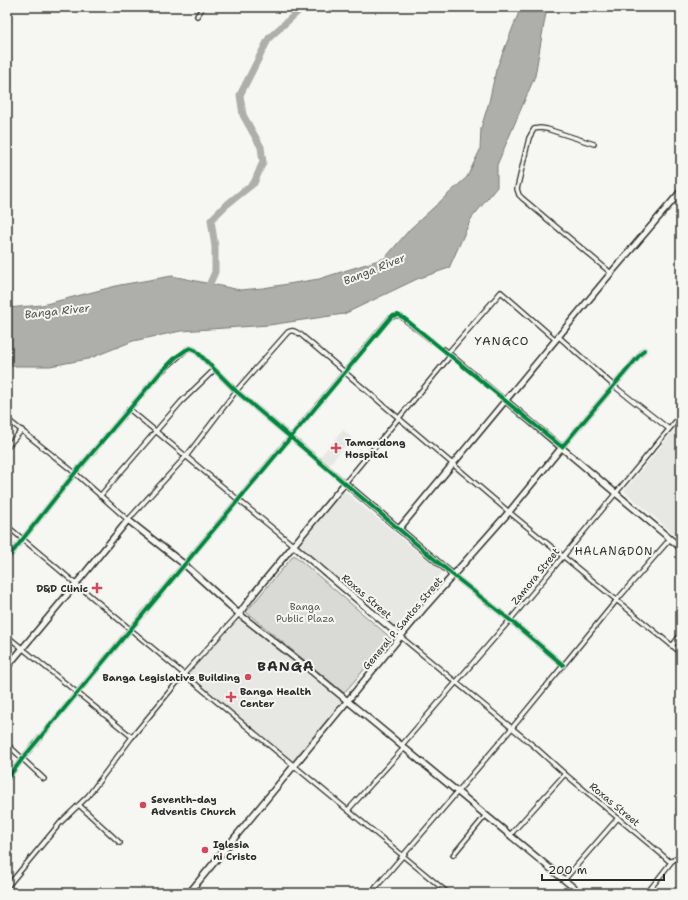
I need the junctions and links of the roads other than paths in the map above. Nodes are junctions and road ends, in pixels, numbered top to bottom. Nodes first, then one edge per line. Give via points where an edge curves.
1 (203, 7) edge
2 (197, 16) dead end
3 (594, 144) dead end
4 (681, 191) edge
5 (611, 273) junction
6 (557, 339) junction
7 (432, 340) tunnel mouth
8 (444, 349) tunnel mouth
9 (644, 350) dead end
10 (449, 354) junction
11 (214, 370) junction
12 (345, 374) junction
13 (614, 386) junction
14 (236, 391) junction
15 (506, 401) junction
16 (129, 410) junction
17 (681, 415) edge
18 (398, 418) junction
19 (7, 419) edge
20 (669, 429) junction
21 (22, 430) junction
22 (156, 431) junction
23 (291, 437) junction
24 (7, 447) edge
25 (562, 447) junction
26 (184, 456) junction
27 (453, 464) junction
28 (75, 473) junction
29 (344, 483) junction
30 (616, 492) junction
31 (100, 496) junction
32 (238, 500) junction
33 (509, 512) junction
34 (128, 520) junction
35 (7, 526) edge
36 (399, 529) junction
37 (24, 539) junction
38 (670, 539) junction
39 (294, 546) junction
40 (681, 548) edge
41 (562, 555) junction
42 (7, 559) edge
43 (185, 565) junction
44 (453, 575) junction
45 (76, 584) junction
46 (616, 601) junction
47 (239, 614) junction
48 (510, 620) junction
49 (130, 630) junction
50 (681, 634) edge
51 (7, 636) edge
52 (401, 637) junction
53 (672, 646) junction
54 (22, 649) junction
55 (681, 653) edge
56 (563, 665) junction
57 (7, 667) edge
58 (184, 674) junction
59 (455, 683) junction
60 (77, 693) junction
61 (347, 700) junction
62 (512, 728) junction
63 (132, 737) junction
64 (7, 744) edge
65 (403, 747) junction
66 (23, 758) junction
67 (294, 766) junction
68 (565, 774) junction
69 (44, 779) dead end
70 (7, 780) edge
71 (457, 791) junction
72 (80, 805) junction
73 (348, 810) junction
74 (486, 815) junction
75 (618, 818) junction
76 (510, 835) junction
77 (120, 843) dead end
78 (453, 855) dead end
79 (681, 855) edge
80 (402, 856) junction
81 (672, 862) junction
82 (564, 880) junction
83 (7, 887) edge
84 (189, 893) edge
85 (371, 893) edge
86 (448, 893) edge
87 (580, 893) edge
88 (647, 893) edge

1 - 2 street
3 - 5 street via 547,129 534,129 529,138 517,189 522,198
4 - 5 main road
5 - 6 main road
6 - 10 street via 500,292
6 - 13 street
6 - 15 main road
7 - 12 street via 404,318 392,316
8 - 10 street
9 - 13 street
10 - 15 street
10 - 18 street
11 - 14 street
11 - 16 street via 193,349 186,350 160,373
11 - 22 street
12 - 14 street via 300,334 291,330
12 - 18 street
12 - 23 street
13 - 20 street
13 - 25 street
14 - 23 street
14 - 26 street
15 - 25 main road
15 - 27 main road
16 - 22 street, Roxas Street
16 - 28 street
17 - 20 street, Zamora Street
18 - 27 street
18 - 29 street
19 - 21 street
20 - 30 street, Zamora Street
21 - 24 street
21 - 28 street
22 - 26 street, Roxas Street
22 - 31 street
23 - 29 street
23 - 32 street
25 - 30 main road
25 - 33 main road, General P. Santos Street
26 - 32 street, Roxas Street
26 - 34 street
27 - 33 street
27 - 36 main road
28 - 31 street
28 - 37 street
29 - 36 main road
29 - 39 main road
30 - 38 main road
30 - 41 street, Zamora Street
31 - 34 street
32 - 39 street, Roxas Street
32 - 43 street
33 - 41 street
33 - 44 main road, General P. Santos Street
34 - 43 main road
34 - 45 main road
35 - 37 street
36 - 44 main road
37 - 42 street
37 - 45 street
38 - 40 main road
38 - 46 street
39 - 47 main road
39 - 52 main road, Roxas Street
41 - 46 street
41 - 48 street, Zamora Street
43 - 47 main road
43 - 49 street
44 - 48 street
44 - 52 main road, General P. Santos Street
45 - 49 street
45 - 54 main road
46 - 53 street
46 - 56 street
47 - 58 street
47 - 61 main road
48 - 56 street
48 - 59 street, Zamora Street
49 - 58 street
49 - 60 street
50 - 53 street
51 - 54 street
52 - 59 street, Roxas Street
52 - 61 main road, General P. Santos Street
53 - 55 street
54 - 57 main road
54 - 60 street
56 - 62 street
58 - 63 street
58 - 67 street
59 - 62 street, Roxas Street
59 - 65 street, Zamora Street
60 - 63 street
60 - 66 street
61 - 65 main road
61 - 67 main road, General P. Santos Street
62 - 68 street, Roxas Street
62 - 71 street
63 - 72 street
64 - 66 street
65 - 71 main road
65 - 73 street, Zamora Street
66 - 69 street
66 - 70 street
67 - 73 street
67 - 84 main road, General P. Santos Street
68 - 75 street, Roxas Street
68 - 76 street
71 - 74 main road
71 - 80 street
72 - 77 street
72 - 83 street via 61,822
73 - 80 street
74 - 76 main road
74 - 78 street
75 - 81 street, Roxas Street
75 - 82 street
76 - 82 main road
79 - 81 street
80 - 85 street
80 - 86 street
81 - 88 street
82 - 87 main road

